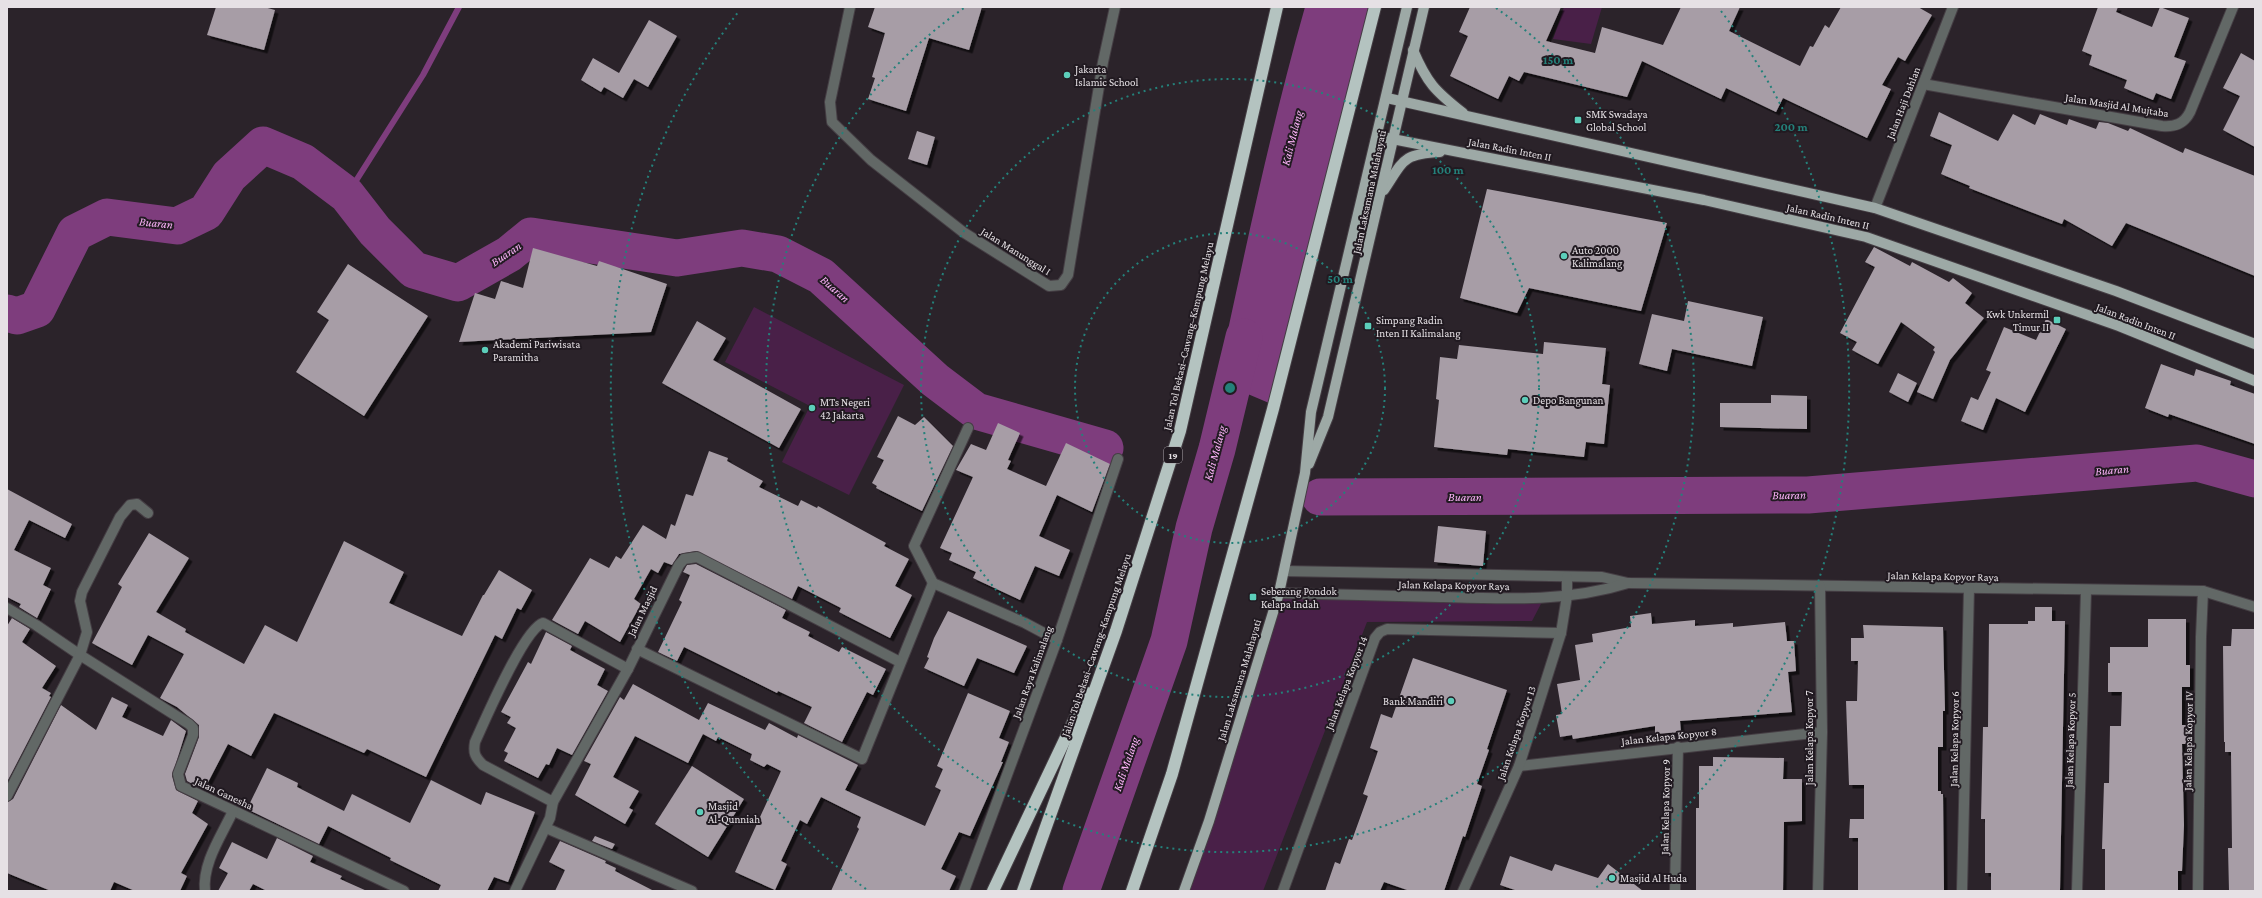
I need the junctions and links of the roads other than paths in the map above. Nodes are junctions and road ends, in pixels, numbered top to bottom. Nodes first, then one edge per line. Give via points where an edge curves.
1 (850, 7) edge
2 (1116, 7) edge
3 (1277, 7) edge
4 (1375, 7) edge
5 (1407, 7) edge
6 (1424, 7) edge
7 (1953, 7) edge
8 (2233, 7) edge
9 (1413, 50) junction
10 (1923, 84) junction
11 (1387, 98) junction
12 (1401, 101) junction
13 (1466, 115) junction
14 (1378, 136) junction
15 (1393, 139) junction
16 (1458, 151) junction
17 (1380, 196) junction
18 (1875, 208) junction
19 (2255, 344) edge
20 (2255, 381) edge
21 (968, 428) dead end
22 (1118, 459) dead end
23 (1305, 473) junction
24 (148, 513) dead end
25 (1284, 571) junction
26 (1567, 577) junction
27 (933, 583) junction
28 (1628, 583) junction
29 (1820, 586) junction
30 (1969, 588) junction
31 (2086, 590) junction
32 (2203, 591) junction
33 (1278, 593) junction
34 (1567, 596) junction
35 (2255, 607) edge
36 (7, 608) edge
37 (1116, 632) junction
38 (1561, 633) junction
39 (1057, 640) junction
40 (637, 649) junction
41 (80, 655) junction
42 (900, 662) junction
43 (628, 669) junction
44 (1822, 732) junction
45 (1678, 747) junction
46 (1520, 766) junction
47 (7, 796) edge
48 (553, 802) junction
49 (233, 811) junction
50 (546, 828) junction
51 (205, 891) edge
52 (404, 891) edge
53 (515, 891) edge
54 (692, 891) edge
55 (964, 891) edge
56 (993, 891) edge
57 (1023, 891) edge
58 (1132, 891) edge
59 (1184, 891) edge
60 (1283, 891) edge
61 (1463, 891) edge
62 (1675, 891) edge
63 (1818, 891) edge
64 (1962, 891) edge
65 (2077, 891) edge
66 (2198, 891) edge

1 - 2 street, Jalan Manunggal I via 830,102 832,122 871,160 963,232 1049,286 1061,285 1068,275 1102,62
3 - 37 highway, Jalan Tol Bekasi–Cawang–Kampung Melayu / 19 via 1180,431
4 - 58 highway via 1271,416 1172,774
5 - 11 main road, Jalan Laksamana Malahayati
6 - 9 main road, Jalan Laksamana Malahayati
7 - 10 street, Jalan Haji Dahlan
8 - 10 street, Jalan Masjid Al Mujtaba via 2190,112 2183,122 2176,126 2162,126
9 - 12 main road, Jalan Laksamana Malahayati
9 - 13 main road via 1424,76 1441,96
10 - 18 street, Jalan Haji Dahlan
11 - 12 main road, Jalan Radin Inten II
11 - 14 main road, Jalan Laksamana Malahayati
12 - 13 main road, Jalan Radin Inten II
12 - 15 main road, Jalan Laksamana Malahayati
13 - 18 main road, Jalan Radin Inten II
14 - 15 main road, Jalan Radin Inten II
14 - 23 main road, Jalan Laksamana Malahayati via 1311,412
15 - 16 main road, Jalan Radin Inten II
15 - 17 main road, Jalan Laksamana Malahayati
16 - 17 main road via 1417,153 1404,160
16 - 20 main road, Jalan Radin Inten II via 1704,200 1866,237 2119,326
17 - 23 main road, Jalan Laksamana Malahayati via 1328,417
18 - 19 main road, Jalan Radin Inten II via 2116,291
21 - 27 street via 914,546
22 - 39 street, Jalan Raya Kalimalang
23 - 25 main road, Jalan Laksamana Malahayati
24 - 41 street via 138,504 130,505 120,517 82,592 80,601 87,632
25 - 26 street, Jalan Kelapa Kopyor Raya
25 - 33 main road, Jalan Laksamana Malahayati
26 - 28 street, Jalan Kelapa Kopyor Raya via 1602,577
26 - 34 street, Jalan Kelapa Kopyor 13
27 - 39 street via 1025,623
27 - 42 street
28 - 29 street, Jalan Kelapa Kopyor Raya
28 - 34 street, Jalan Kelapa Kopyor Raya
29 - 30 street, Jalan Kelapa Kopyor Raya
29 - 44 street, Jalan Kelapa Kopyor 7
30 - 31 street, Jalan Kelapa Kopyor Raya
30 - 64 street, Jalan Kelapa Kopyor 6
31 - 32 street, Jalan Kelapa Kopyor Raya
31 - 65 street, Jalan Kelapa Kopyor 5
32 - 35 street, Jalan Kelapa Kopyor Raya
32 - 66 street, Jalan Kelapa Kopyor IV
33 - 34 street, Jalan Kelapa Kopyor Raya via 1518,599
33 - 59 main road, Jalan Laksamana Malahayati via 1209,821
34 - 38 street, Jalan Kelapa Kopyor 13
36 - 41 street, Jalan Ganesha
37 - 56 highway
37 - 57 highway, Jalan Tol Bekasi–Cawang–Kampung Melayu / 19
38 - 46 street, Jalan Kelapa Kopyor 13
38 - 60 street, Jalan Kelapa Kopyor 14 via 1386,629 1380,632 1375,638
39 - 55 street, Jalan Raya Kalimalang
40 - 42 street, Jalan Masjid via 679,565 691,556
40 - 42 street via 862,760
40 - 43 street, Jalan Masjid
41 - 47 street
41 - 49 street, Jalan Ganesha via 193,728 178,781 181,786
43 - 48 street, Jalan Masjid
43 - 48 street via 544,623 534,629 516,658 473,751 482,765
44 - 45 street, Jalan Kelapa Kopyor 8
44 - 63 street, Jalan Kelapa Kopyor 7
45 - 46 street, Jalan Kelapa Kopyor 8
45 - 62 street, Jalan Kelapa Kopyor 9
46 - 61 street, Jalan Kelapa Kopyor 13
48 - 50 street, Jalan Masjid
49 - 51 street via 209,861 204,880
49 - 52 street, Jalan Ganesha
50 - 53 street, Jalan Masjid
50 - 54 street

